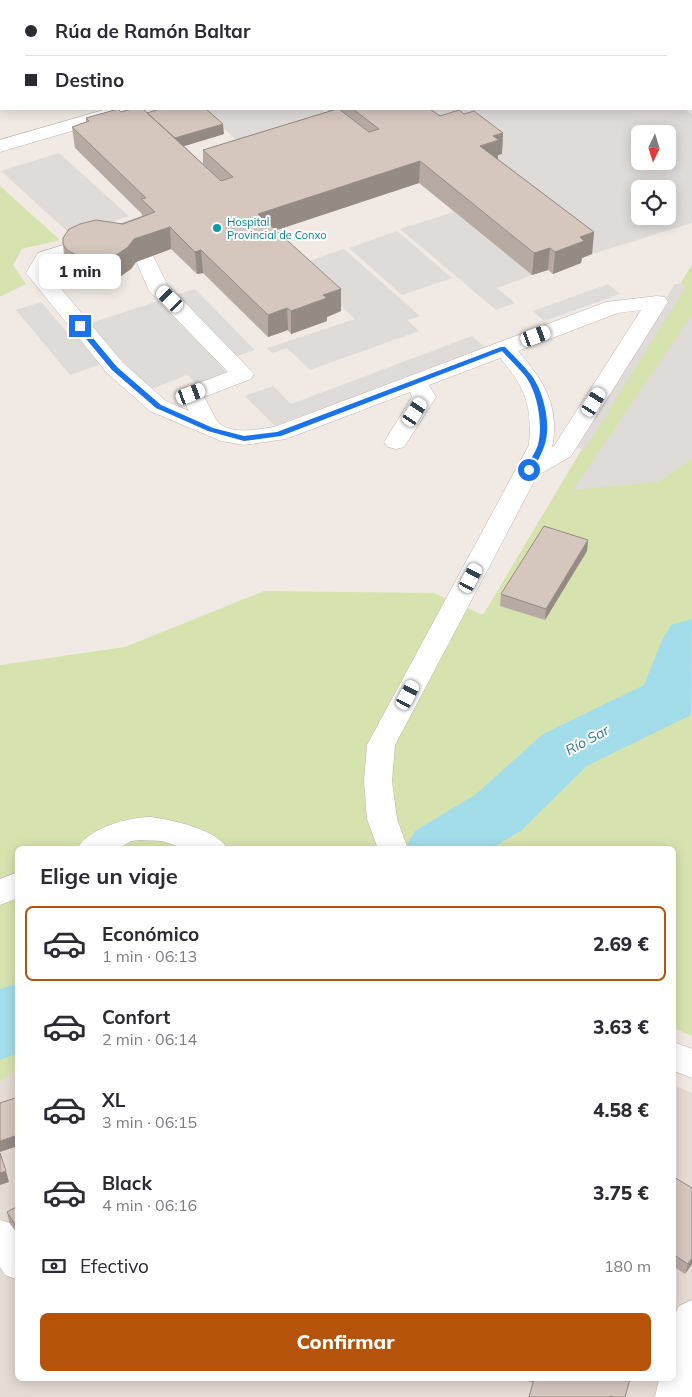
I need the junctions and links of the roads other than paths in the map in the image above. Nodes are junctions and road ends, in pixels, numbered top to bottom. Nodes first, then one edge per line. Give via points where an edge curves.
1 (123, 110) edge
2 (0, 146) edge
3 (117, 239) edge
4 (145, 258) edge
5 (503, 348) junction
6 (415, 381) junction
7 (211, 429) junction
8 (396, 442) dead end
9 (529, 470) junction
10 (98, 846) edge
11 (208, 846) edge
12 (391, 846) edge
13 (15, 886) edge
14 (0, 893) edge
15 (676, 1057) edge
16 (692, 1064) edge
17 (0, 1236) edge
18 (15, 1259) edge
19 (685, 1320) edge
20 (674, 1397) edge

1 - 2 street
3 - 7 street via 109,236 45,257 37,273 115,368 158,406
4 - 7 street via 157,286 243,374 191,394
5 - 6 street
5 - 9 street via 529,377 541,408 541,446
5 - 9 street via 614,307 657,302 563,451
6 - 7 street via 278,434 244,438
6 - 8 street via 424,397
9 - 12 street via 381,745 378,781 382,819
10 - 11 street via 130,830 153,829 197,840
13 - 14 street
15 - 16 street
17 - 18 street
19 - 20 street

